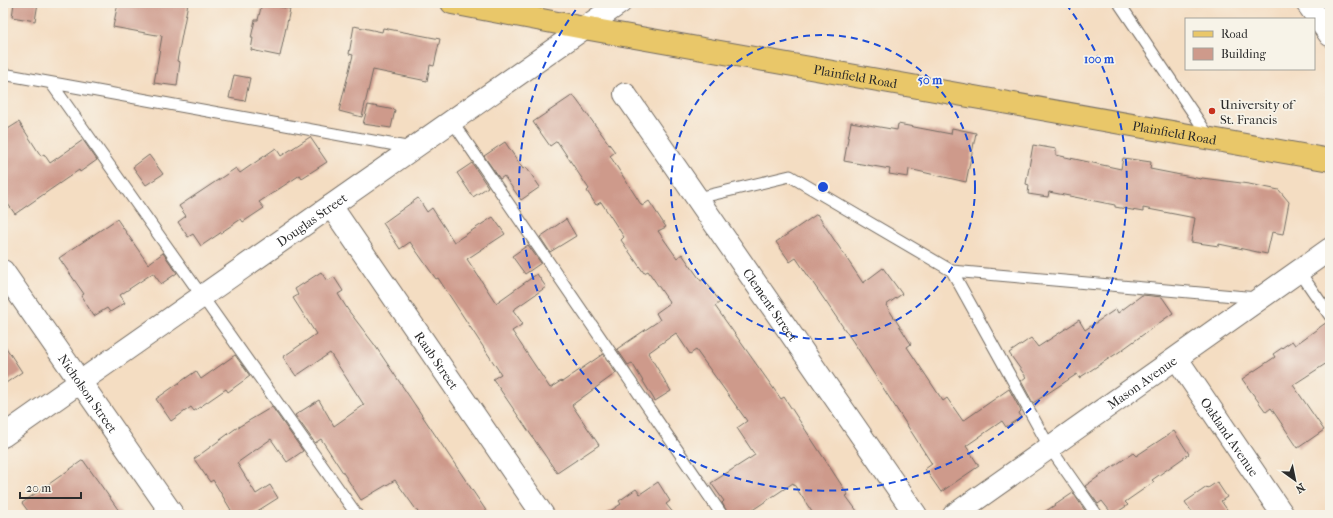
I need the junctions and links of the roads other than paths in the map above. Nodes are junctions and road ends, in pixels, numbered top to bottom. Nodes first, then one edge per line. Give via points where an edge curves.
1 (452, 3) edge
2 (620, 3) edge
3 (1119, 3) edge
4 (1307, 3) edge
5 (584, 28) junction
6 (1330, 35) edge
7 (3, 74) edge
8 (51, 83) junction
9 (626, 94) dead end
10 (452, 121) junction
11 (1210, 139) junction
12 (412, 148) junction
13 (1330, 160) edge
14 (698, 198) junction
15 (331, 206) junction
16 (1330, 249) edge
17 (3, 271) edge
18 (952, 271) junction
19 (1299, 271) junction
20 (203, 296) junction
21 (1261, 298) junction
22 (1330, 316) edge
23 (1177, 359) junction
24 (81, 381) junction
25 (3, 436) edge
26 (1050, 448) junction
27 (173, 515) edge
28 (357, 515) edge
29 (543, 515) edge
30 (722, 515) edge
31 (916, 515) edge
32 (954, 515) edge
33 (1097, 515) edge
34 (1283, 515) edge

1 - 5 main road, Plainfield Road
2 - 5 street, Douglas Street
3 - 11 lane
4 - 6 street
5 - 10 street, Douglas Street
5 - 11 main road, Plainfield Road
7 - 8 lane
8 - 12 lane
8 - 20 lane
9 - 14 street, Clement Street
10 - 12 street, Douglas Street
10 - 30 lane
11 - 13 main road, Plainfield Road
12 - 15 street, Douglas Street
14 - 18 lane via 790,176
14 - 31 street, Clement Street
15 - 20 street, Douglas Street
15 - 29 street, Raub Street
16 - 19 street, Mason Avenue
17 - 24 street, Nicholson Street
18 - 21 lane
18 - 26 lane
19 - 21 street, Mason Avenue
19 - 22 lane
20 - 24 street, Douglas Street
20 - 28 lane
21 - 23 street, Mason Avenue
23 - 26 street, Mason Avenue
23 - 34 street, Oakland Avenue
24 - 25 street, Douglas Street
24 - 27 street, Nicholson Street
26 - 32 street, Mason Avenue
26 - 33 lane

